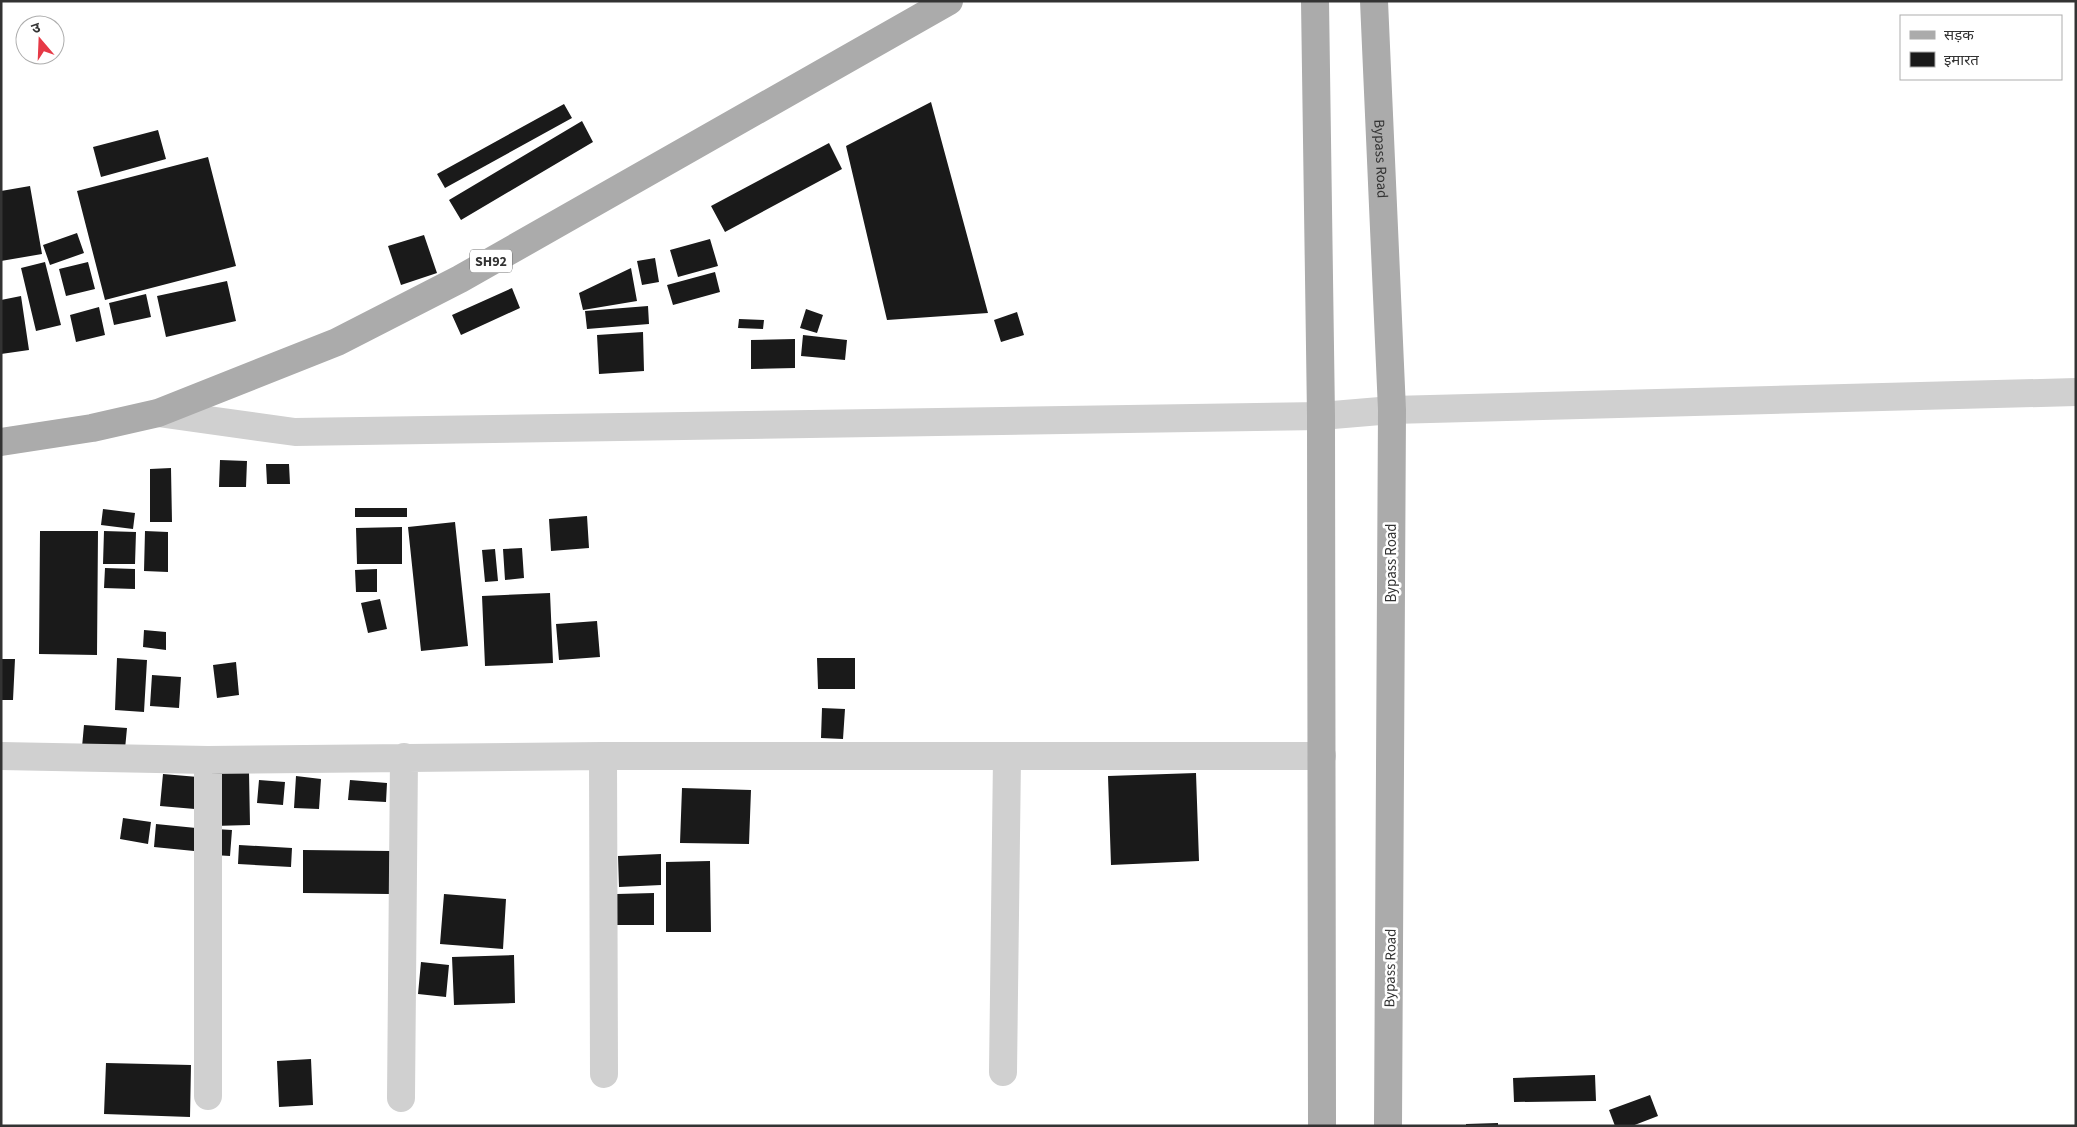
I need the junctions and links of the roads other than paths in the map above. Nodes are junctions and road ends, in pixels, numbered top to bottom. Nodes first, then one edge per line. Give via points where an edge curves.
1 (949, 1) edge
2 (1314, 1) edge
3 (1374, 1) edge
4 (2076, 392) edge
5 (1392, 410) junction
6 (158, 413) junction
7 (1321, 416) junction
8 (1, 442) edge
9 (1, 756) edge
10 (603, 756) junction
11 (1322, 756) junction
12 (404, 757) junction
13 (1007, 758) junction
14 (208, 760) junction
15 (1003, 1072) dead end
16 (604, 1074) dead end
17 (208, 1096) dead end
18 (401, 1098) dead end
19 (1322, 1126) edge
20 (1388, 1126) edge

1 - 6 main road, SH92 via 460,279 337,342
2 - 7 main road
3 - 5 main road, Bypass Road
4 - 5 street
5 - 7 street
5 - 20 main road, Bypass Road
6 - 7 street via 295,432
6 - 8 main road, SH92 via 92,428
7 - 11 main road
9 - 14 street
10 - 12 street
10 - 13 street
10 - 16 street
11 - 13 street
11 - 19 main road
12 - 14 street
12 - 18 street
13 - 15 street
14 - 17 street

